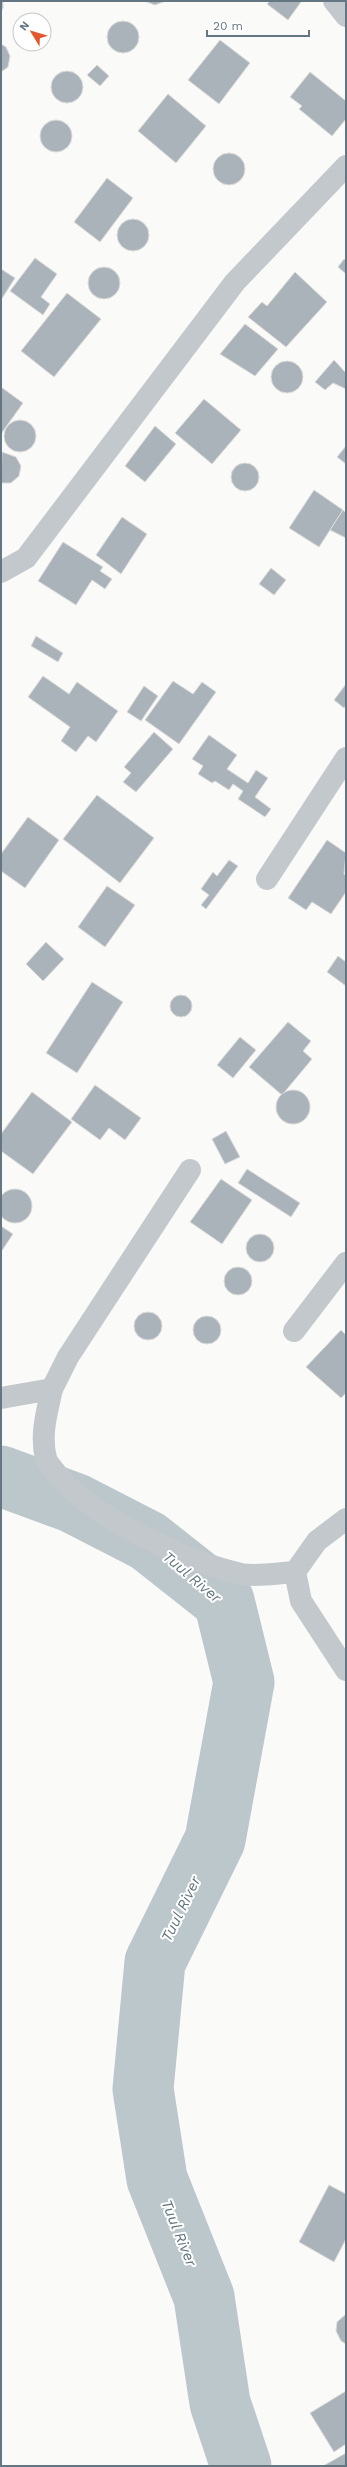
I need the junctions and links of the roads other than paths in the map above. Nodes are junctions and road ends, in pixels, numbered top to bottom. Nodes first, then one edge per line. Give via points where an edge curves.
1 (334, 1) edge
2 (346, 16) edge
3 (346, 166) edge
4 (1, 572) edge
5 (346, 758) edge
6 (267, 879) dead end
7 (190, 1170) dead end
8 (346, 1263) edge
9 (294, 1331) dead end
10 (52, 1389) junction
11 (1, 1398) edge
12 (346, 1519) edge
13 (295, 1572) junction
14 (346, 1670) edge

1 - 2 street
3 - 4 street via 235,282 26,558
5 - 6 street
7 - 10 street via 68,1357
8 - 9 street
10 - 11 street
10 - 13 street via 45,1425 46,1459 67,1486 122,1524 190,1558 242,1574
12 - 13 street via 317,1541
13 - 14 street via 301,1601

